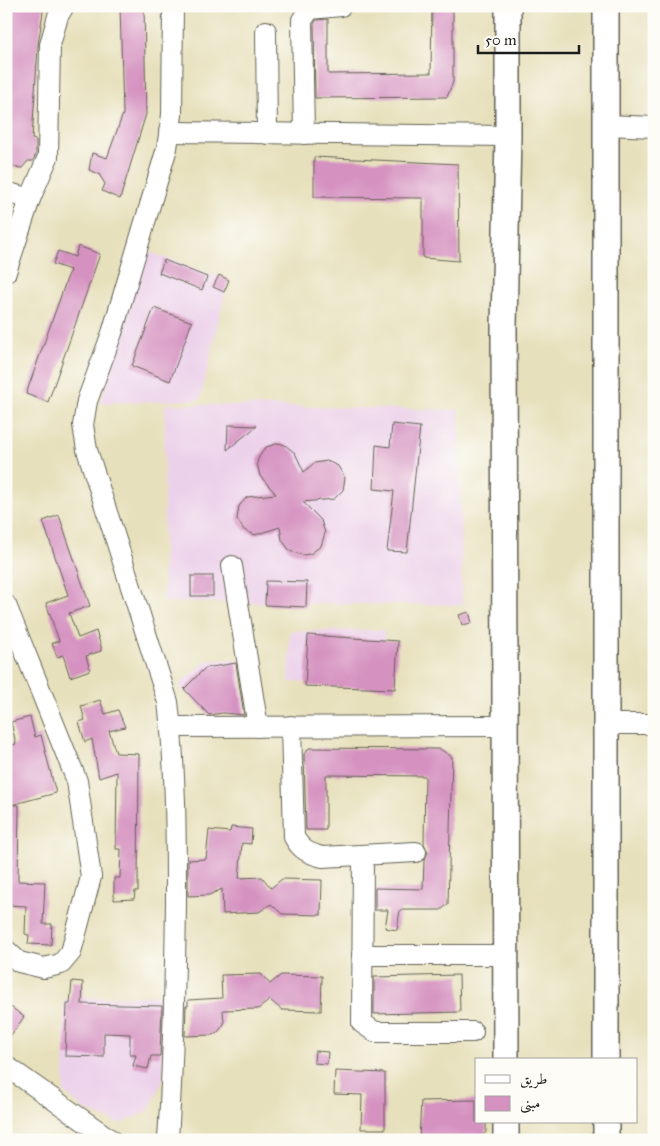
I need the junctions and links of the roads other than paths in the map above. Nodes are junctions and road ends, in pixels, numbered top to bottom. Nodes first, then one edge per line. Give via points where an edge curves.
1 (64, 6) edge
2 (173, 6) edge
3 (341, 6) edge
4 (508, 6) edge
5 (606, 6) edge
6 (266, 31) dead end
7 (606, 125) junction
8 (654, 126) edge
9 (170, 132) junction
10 (267, 134) junction
11 (304, 134) junction
12 (508, 136) junction
13 (6, 192) edge
14 (30, 199) junction
15 (6, 272) edge
16 (232, 566) dead end
17 (6, 605) edge
18 (607, 724) junction
19 (654, 724) edge
20 (291, 726) junction
21 (504, 726) junction
22 (171, 727) junction
23 (258, 727) junction
24 (416, 852) dead end
25 (363, 854) junction
26 (6, 950) edge
27 (362, 955) junction
28 (505, 955) junction
29 (473, 1032) dead end
30 (506, 1058) edge
31 (606, 1058) edge
32 (6, 1066) edge
33 (506, 1124) edge
34 (606, 1124) edge
35 (111, 1140) edge
36 (168, 1140) edge
37 (506, 1140) edge
38 (606, 1140) edge

1 - 14 street via 50,44 48,157
2 - 9 street
3 - 11 street via 310,9 302,20
4 - 12 main road
5 - 7 main road
6 - 10 street
7 - 8 street
7 - 18 main road
9 - 10 street
9 - 22 street via 112,333 87,401 83,425 87,450 158,666
10 - 11 street
11 - 12 street
12 - 21 main road via 504,326
13 - 14 street
14 - 15 street
16 - 23 street
17 - 26 street via 77,781 90,877 70,952 61,964 44,968 19,962
18 - 19 street
18 - 31 main road
20 - 21 street
20 - 23 street
20 - 25 street via 294,837 299,847 322,857
21 - 28 main road
22 - 23 street
22 - 36 street via 176,836 175,1011
24 - 25 street
25 - 27 street
27 - 28 street
27 - 29 street via 362,1023 367,1029 375,1032
28 - 30 main road
32 - 35 street
33 - 37 main road
34 - 38 main road

